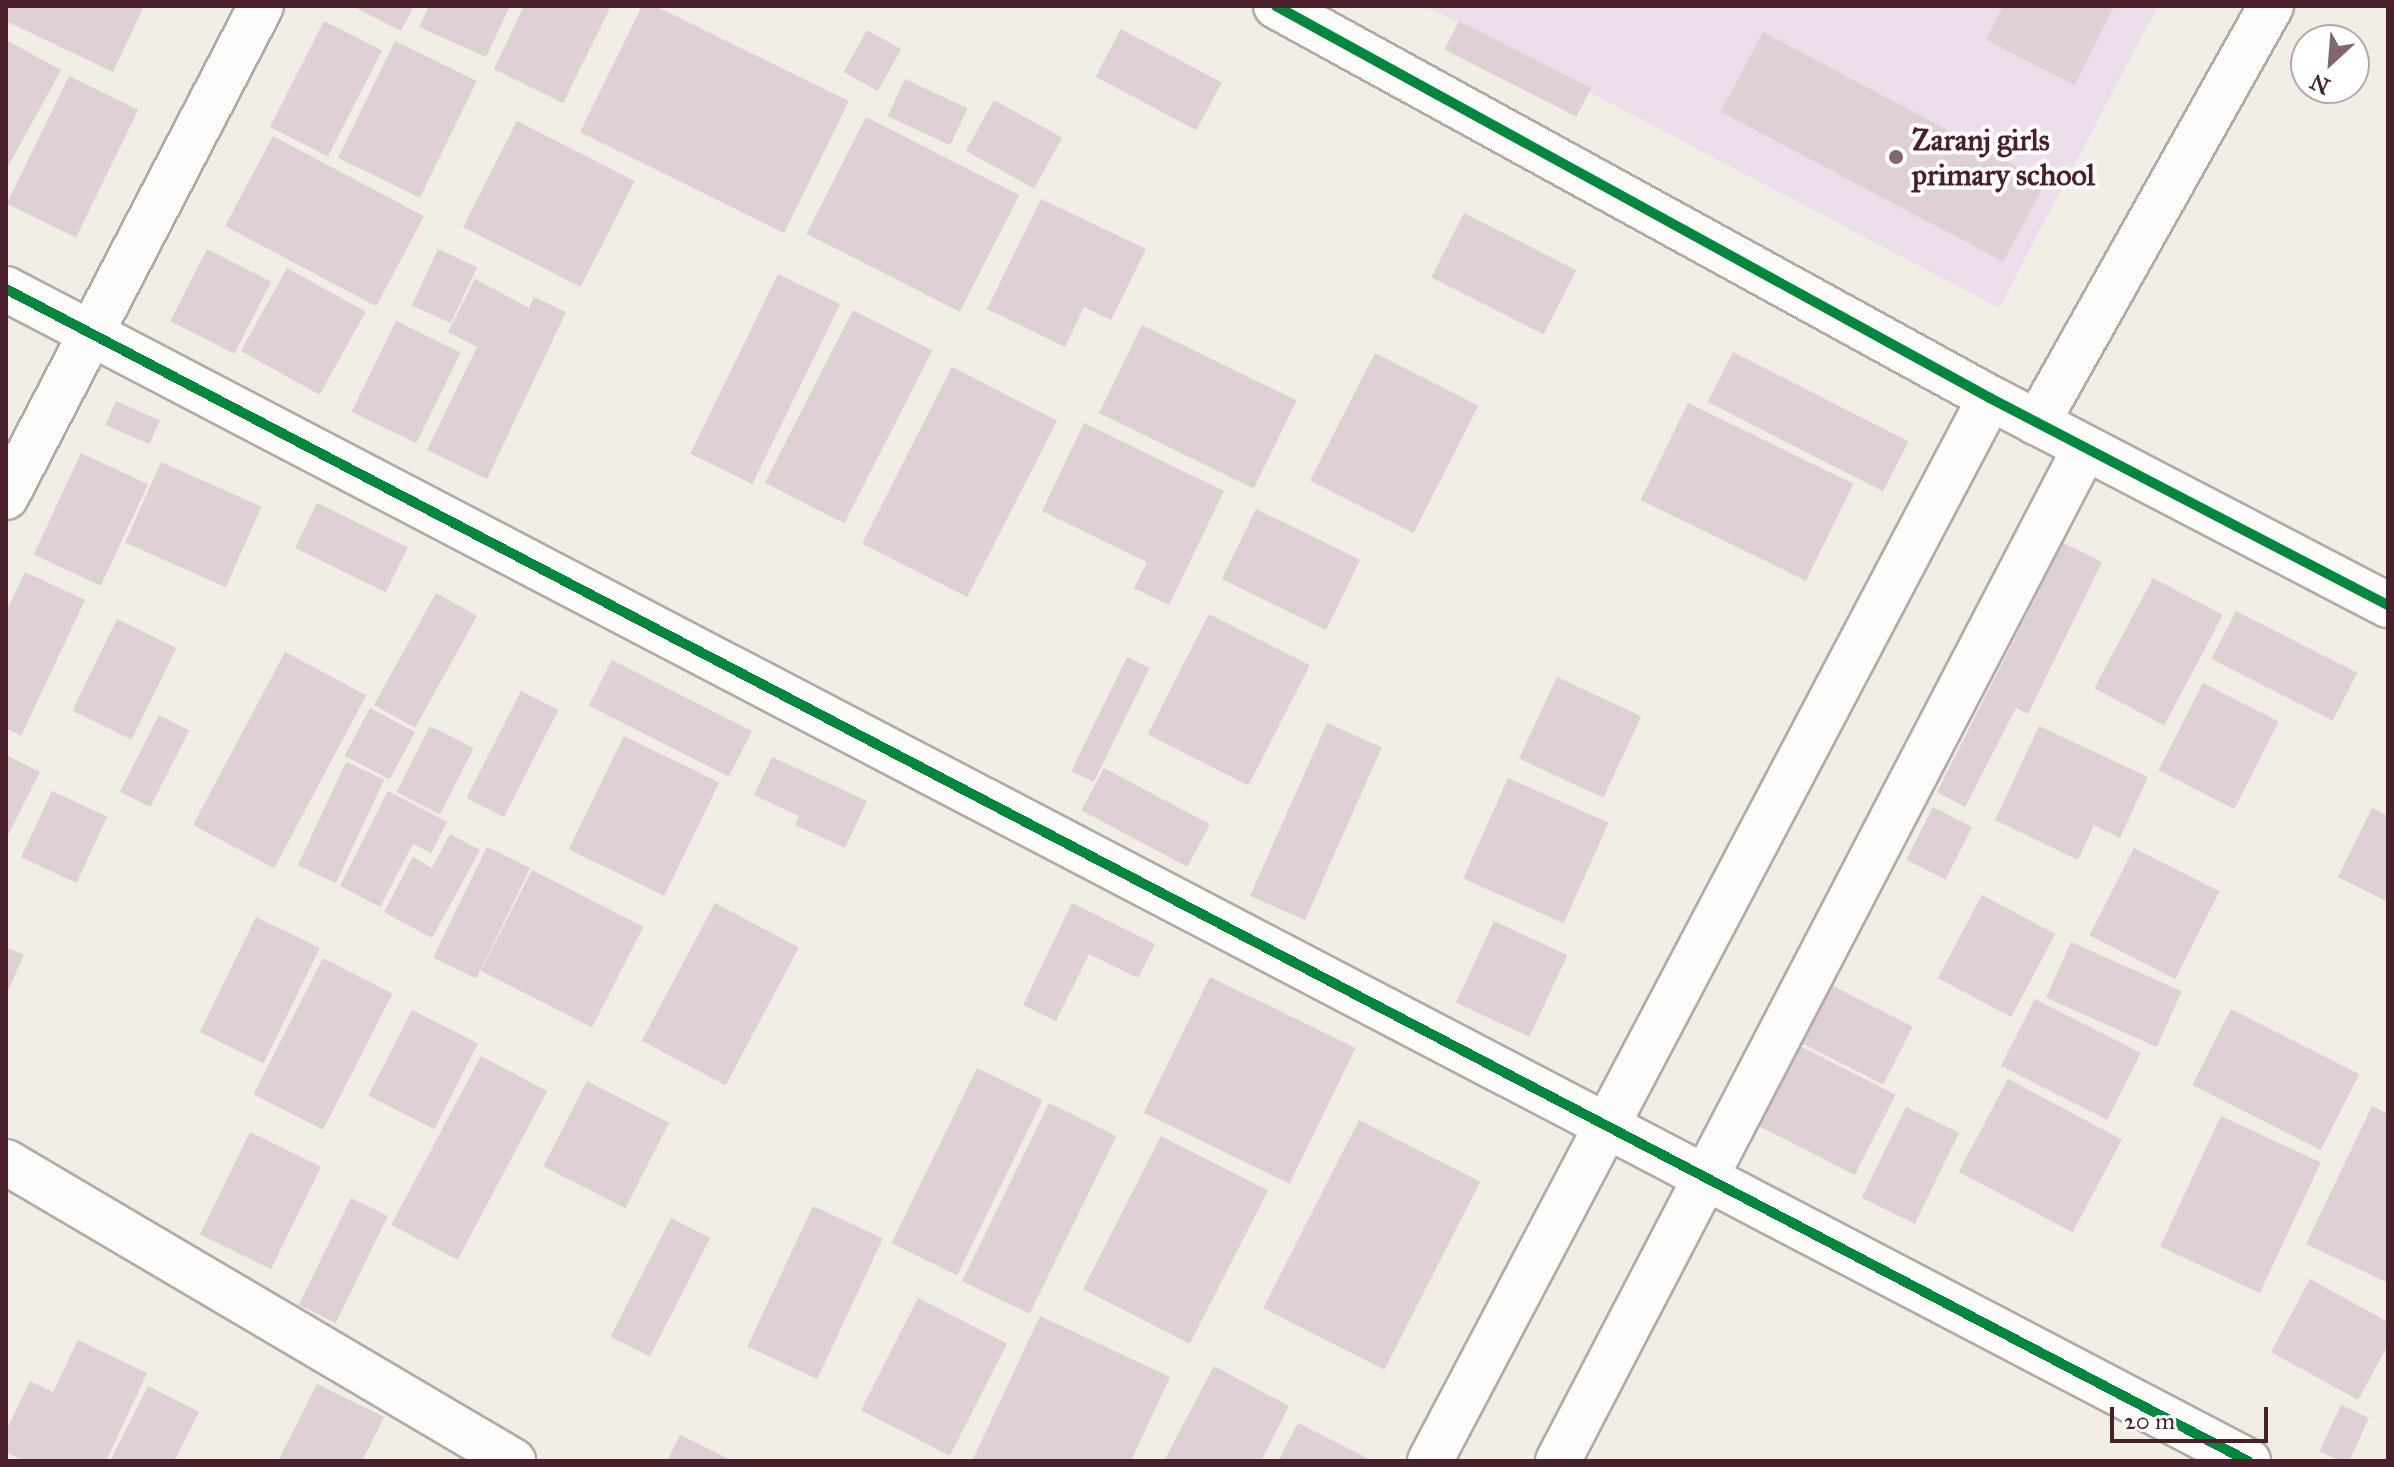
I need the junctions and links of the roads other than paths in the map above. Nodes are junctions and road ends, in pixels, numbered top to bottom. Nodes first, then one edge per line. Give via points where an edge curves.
1 (261, 6) edge
2 (1276, 6) edge
3 (2271, 6) edge
4 (6, 289) edge
5 (91, 332) junction
6 (1990, 398) junction
7 (2037, 423) junction
8 (2085, 448) junction
9 (6, 497) edge
10 (2388, 605) edge
11 (1607, 1125) junction
12 (6, 1162) edge
13 (1702, 1175) junction
14 (513, 1461) edge
15 (1430, 1461) edge
16 (1558, 1461) edge
17 (2248, 1461) edge

1 - 5 street
2 - 6 street
3 - 7 street
4 - 5 street
5 - 9 street
5 - 11 street
6 - 7 street
6 - 11 street
7 - 8 street
8 - 10 street
8 - 13 street
11 - 13 street
11 - 15 street
12 - 14 street
13 - 16 street
13 - 17 street

